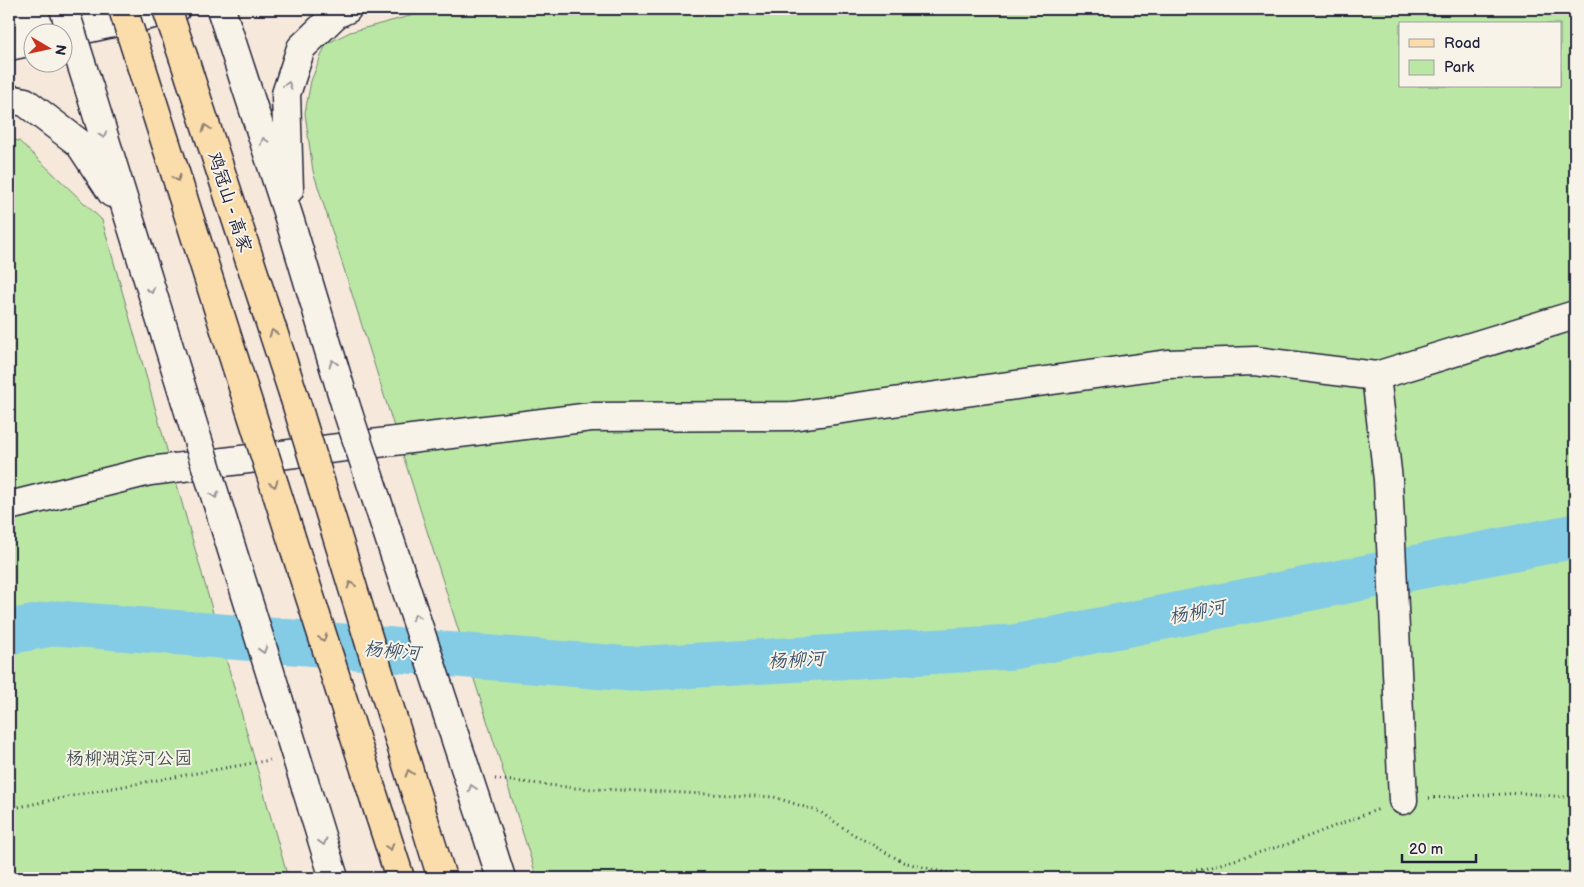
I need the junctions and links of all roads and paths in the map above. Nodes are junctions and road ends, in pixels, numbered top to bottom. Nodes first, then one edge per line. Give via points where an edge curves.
1 (50, 9) edge
2 (64, 9) edge
3 (124, 9) edge
4 (167, 9) edge
5 (176, 9) edge
6 (222, 9) edge
7 (347, 9) edge
8 (9, 18) edge
9 (72, 32) edge
10 (22, 43) edge
11 (9, 46) edge
12 (9, 99) edge
13 (130, 220) junction
14 (290, 221) junction
15 (1575, 315) edge
16 (1376, 376) junction
17 (9, 506) edge
18 (1575, 798) edge
19 (1403, 800) junction
20 (334, 878) edge
21 (400, 878) edge
22 (442, 878) edge
23 (501, 878) edge
24 (1146, 878) edge

1 - 8 street
2 -> 13 street, bridge
3 -> 21 main road, bridge
22 -> 4 main road, 鸡冠山 - 高家, bridge via 294,396
5 - 9 street
14 -> 6 street
14 -> 7 street via 286,94 300,48 336,14
10 - 11 street
12 - 13 street via 25,102 79,143
13 -> 20 street, bridge
23 -> 14 street, bridge via 347,410
15 - 16 street
16 - 17 street via 1255,361 1168,364 792,416 591,417 150,471
16 - 19 street via 1388,480
18 - 19 path via 1522,793
19 - 24 path via 1291,843 1204,869

